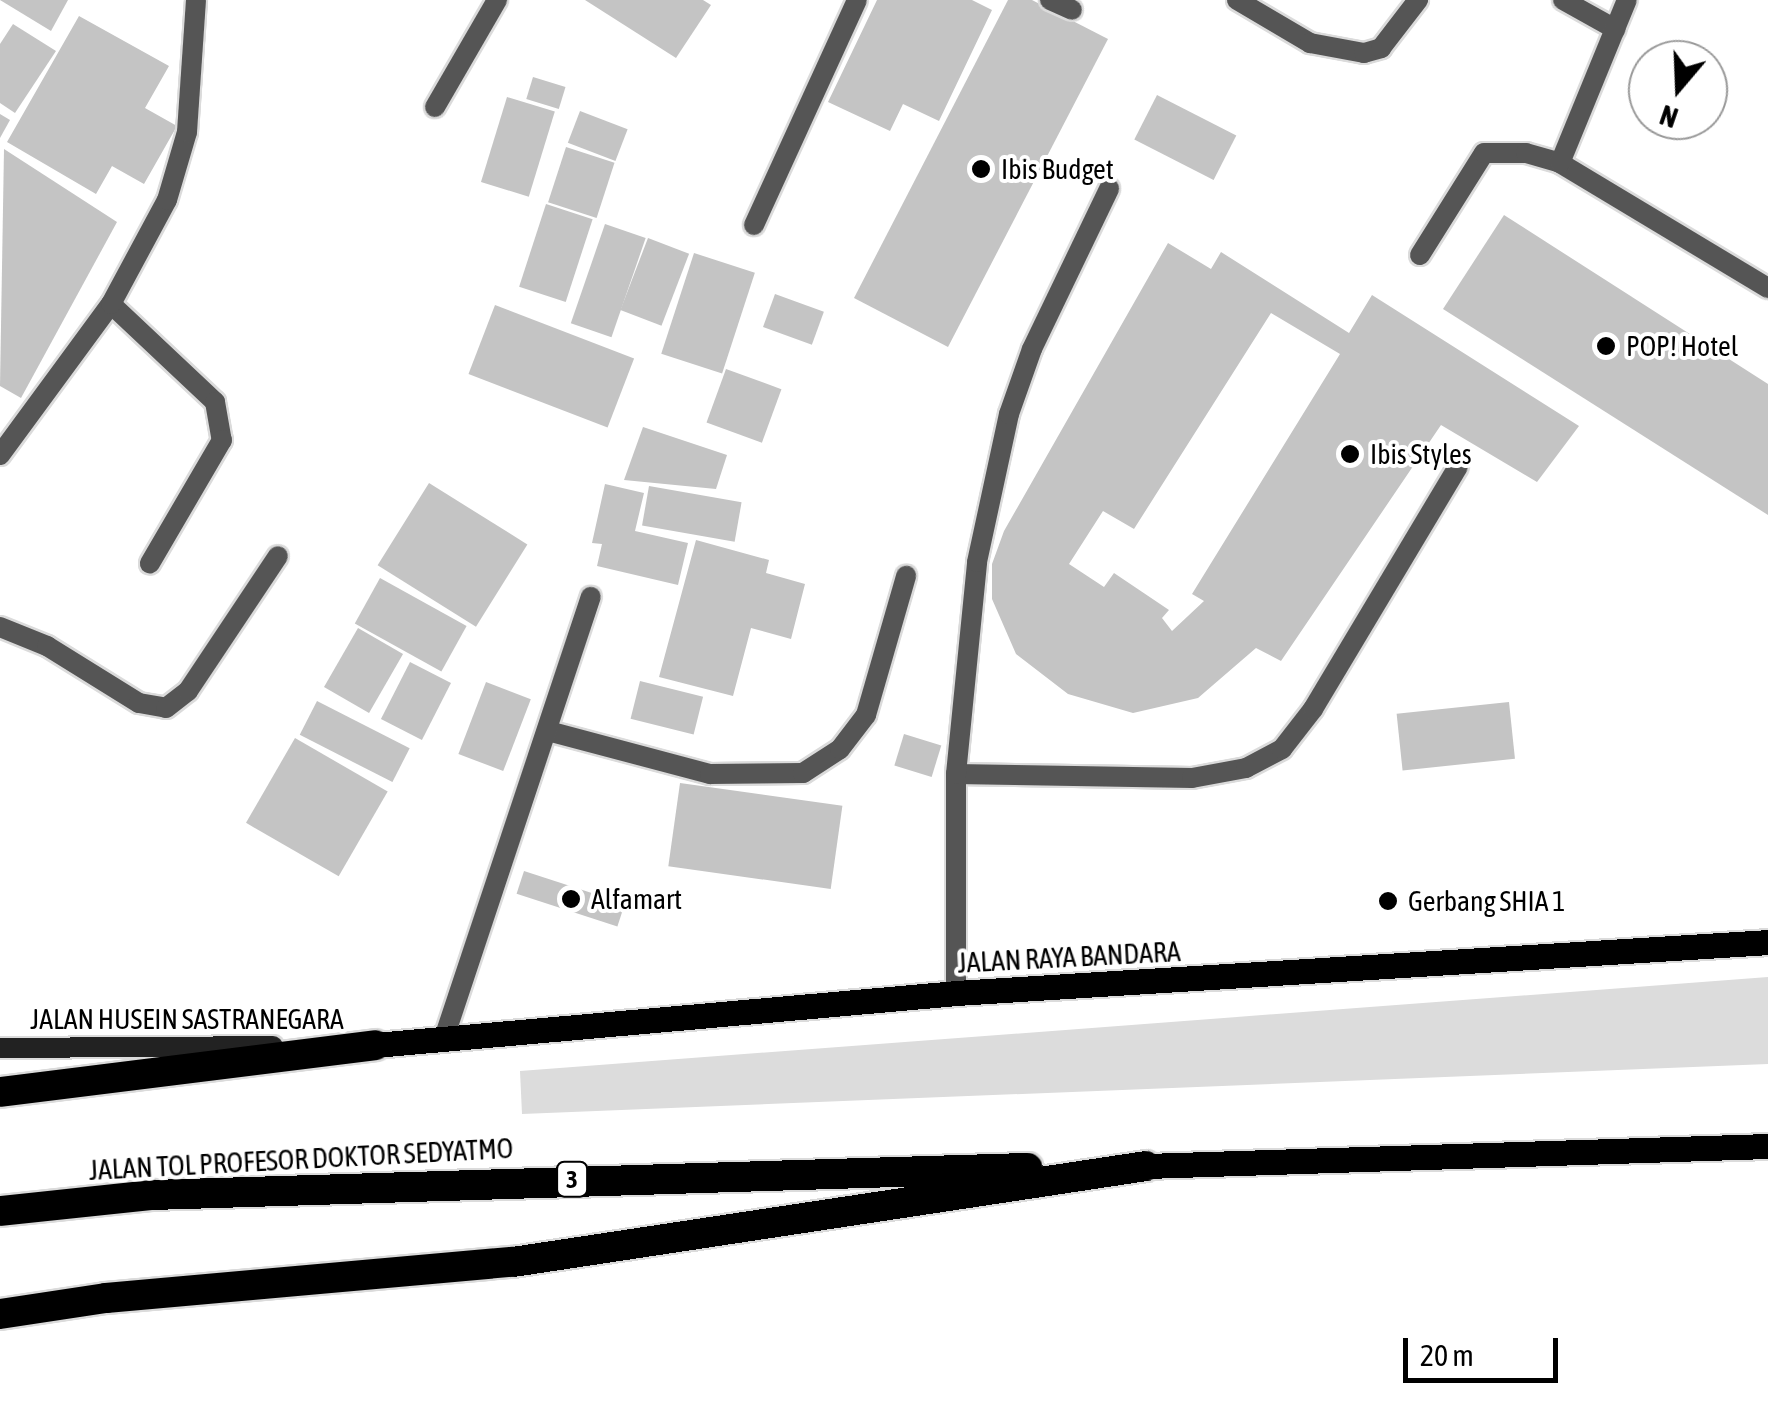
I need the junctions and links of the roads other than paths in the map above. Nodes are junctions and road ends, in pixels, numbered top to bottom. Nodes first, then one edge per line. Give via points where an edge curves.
1 (196, 0) edge
2 (497, 0) edge
3 (858, 0) edge
4 (1050, 0) edge
5 (1237, 0) edge
6 (1418, 0) edge
7 (1563, 0) edge
8 (1627, 0) edge
9 (1072, 10) dead end
10 (1615, 29) junction
11 (435, 107) dead end
12 (1560, 163) junction
13 (1109, 190) dead end
14 (754, 225) dead end
15 (1420, 255) dead end
16 (1768, 288) edge
17 (111, 304) junction
18 (0, 456) edge
19 (1458, 467) dead end
20 (278, 556) dead end
21 (150, 563) dead end
22 (906, 576) dead end
23 (591, 597) dead end
24 (0, 627) edge
25 (548, 731) junction
26 (956, 774) junction
27 (1768, 942) edge
28 (956, 993) junction
29 (444, 1038) junction
30 (375, 1045) junction
31 (0, 1048) edge
32 (0, 1092) edge
33 (1768, 1146) edge
34 (1146, 1166) junction
35 (0, 1212) edge
36 (0, 1314) edge

1 - 17 lane via 187,132 167,200
2 - 11 lane
3 - 14 lane
4 - 9 lane
5 - 6 lane via 1310,44 1364,53 1380,48
7 - 10 lane
8 - 10 lane
10 - 12 lane
12 - 15 lane via 1526,153 1484,153
12 - 16 lane
13 - 26 lane via 1008,414 976,562
17 - 18 lane
17 - 21 lane via 215,402 222,440
19 - 26 lane via 1282,750 1246,768 1192,778
20 - 24 lane via 188,691 166,708 139,703 47,646
22 - 25 lane via 866,716 840,749 803,774 710,774
23 - 25 lane
25 - 29 lane
26 - 28 lane
27 - 28 main road, JALAN RAYA BANDARA
28 - 29 main road, JALAN RAYA BANDARA
29 - 30 main road, JALAN RAYA BANDARA
30 - 31 main road, JALAN HUSEIN SASTRANEGARA
30 - 32 highway
33 - 34 main road
34 - 35 highway, JALAN TOL PROFESOR DOKTOR SEDYATMO / 3 via 360,1186 152,1195
34 - 36 highway via 513,1262 106,1298

